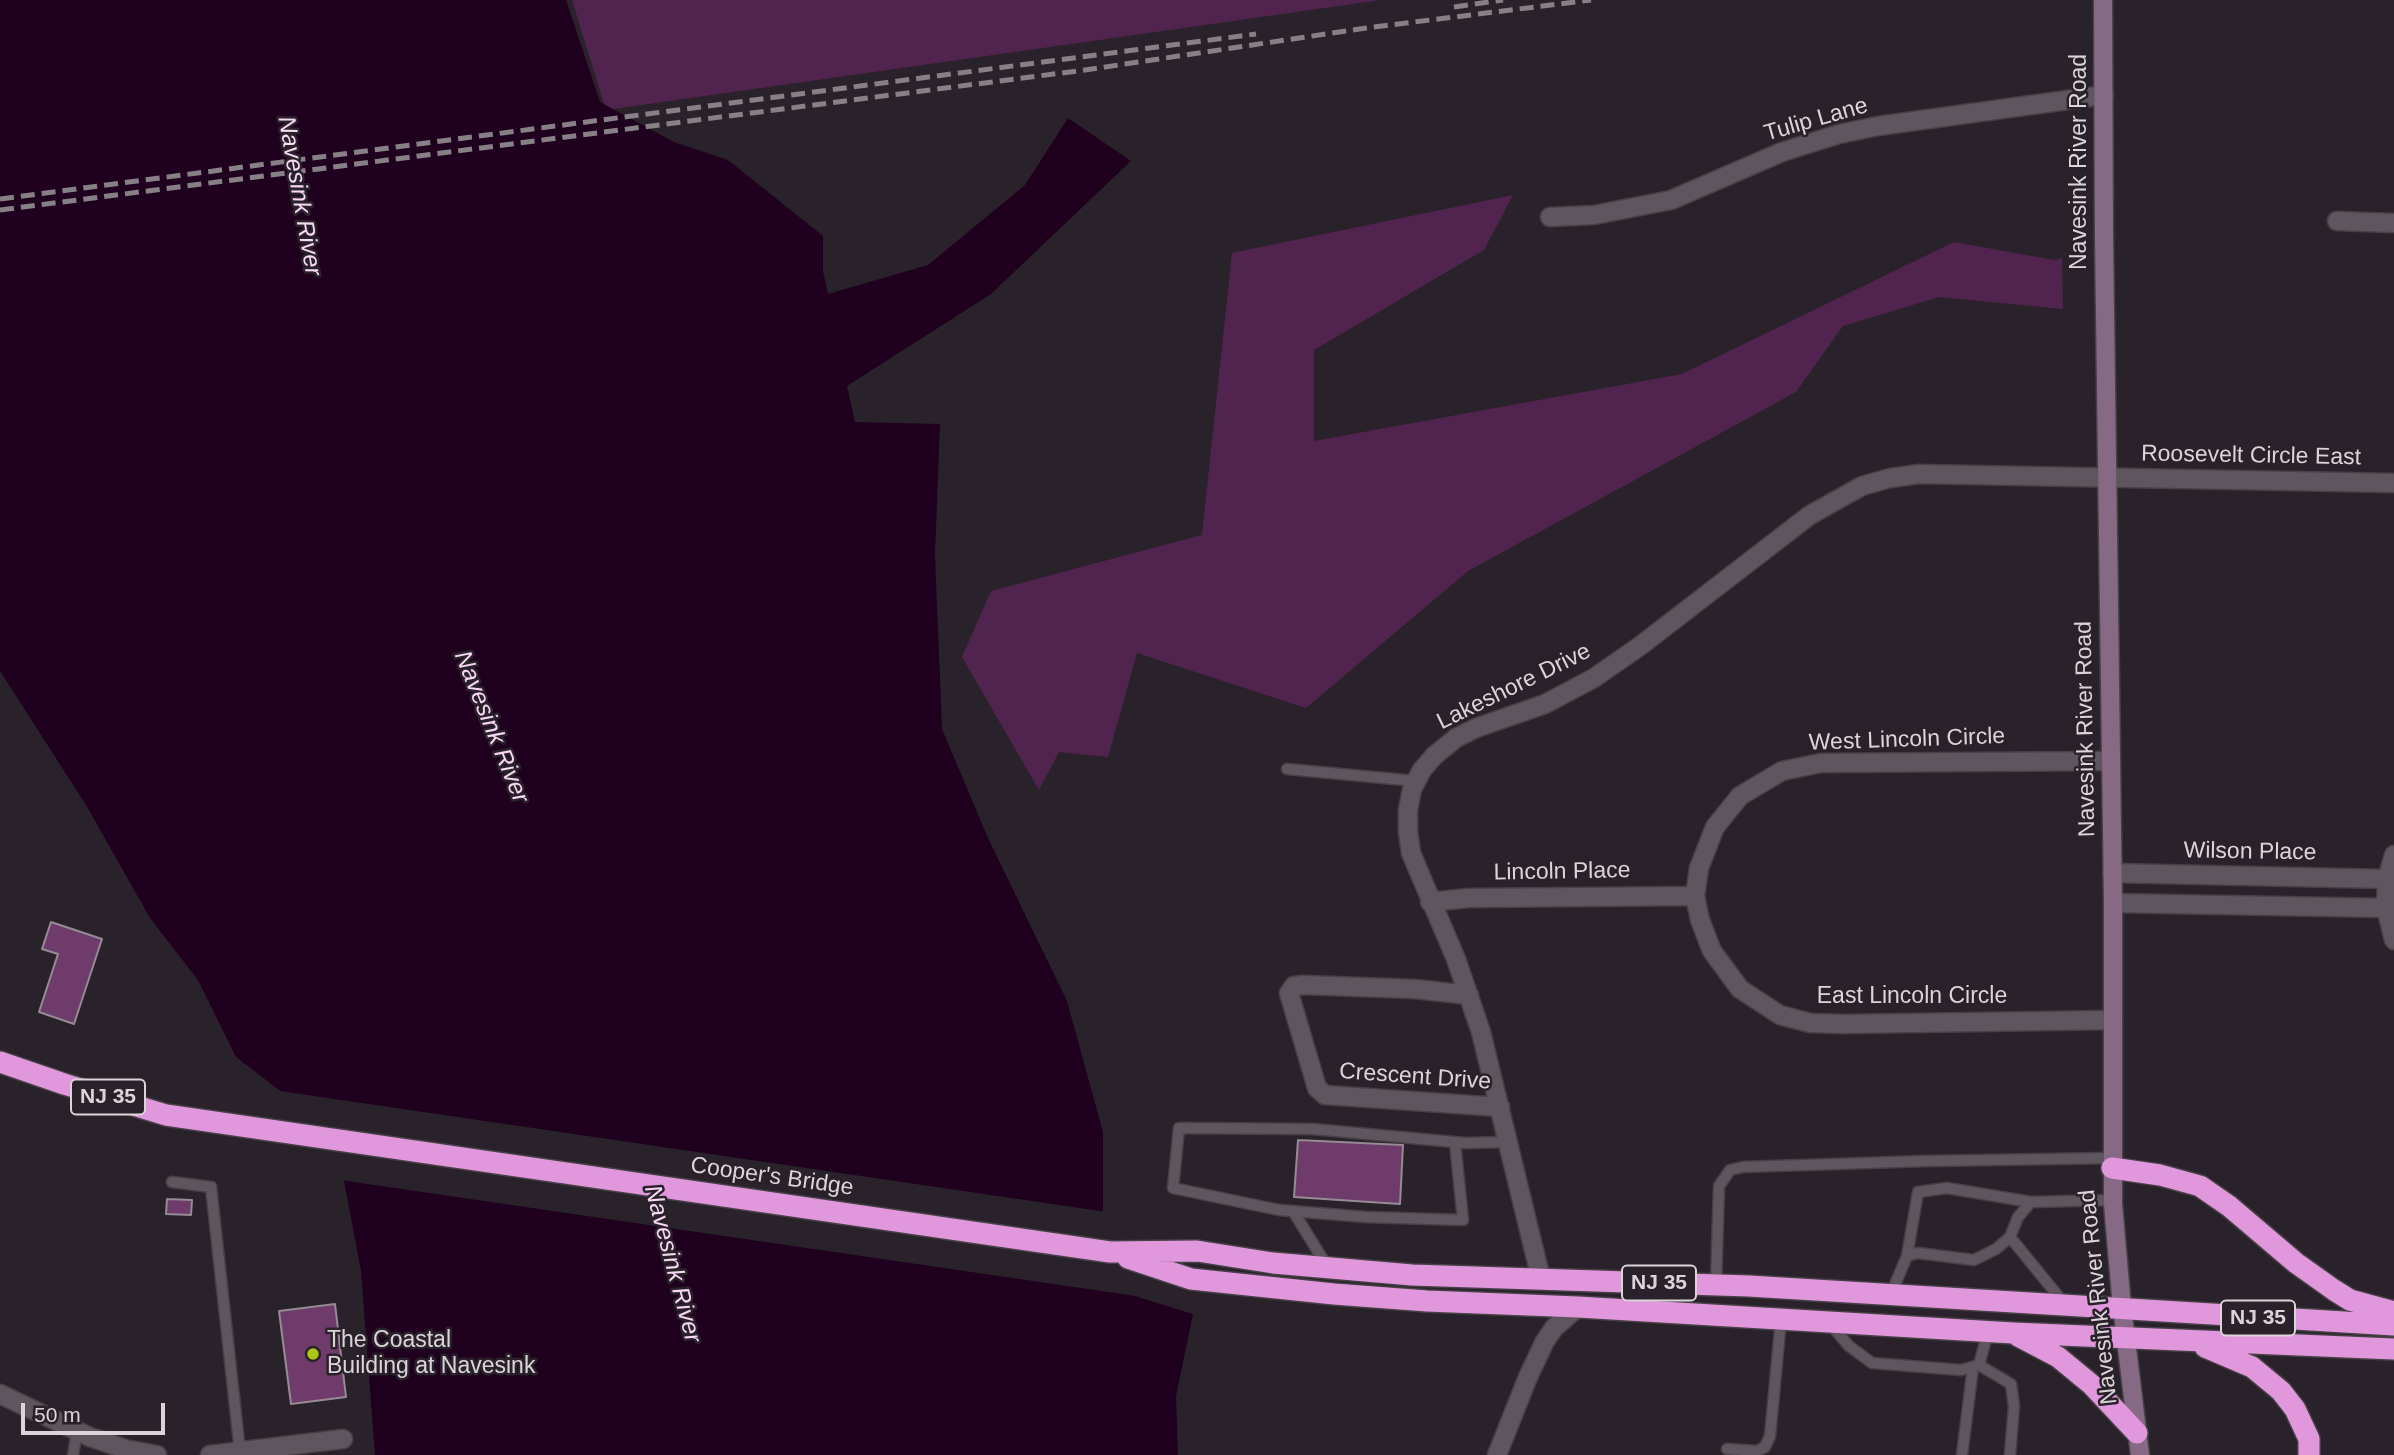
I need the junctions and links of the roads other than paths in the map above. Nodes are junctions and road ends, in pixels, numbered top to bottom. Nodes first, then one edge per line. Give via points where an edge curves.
1 (2104, 0) edge
2 (2104, 95) junction
3 (1550, 217) dead end
4 (2337, 221) dead end
5 (2394, 223) edge
6 (2107, 478) junction
7 (2394, 483) edge
8 (2110, 761) junction
9 (1287, 769) dead end
10 (1416, 781) junction
11 (2394, 855) edge
12 (2112, 873) junction
13 (2387, 879) junction
14 (1695, 896) junction
15 (1430, 902) junction
16 (2113, 903) junction
17 (2386, 908) junction
18 (2394, 940) edge
19 (1469, 995) junction
20 (2113, 1020) junction
21 (0, 1062) edge
22 (1500, 1107) junction
23 (1508, 1142) junction
24 (1455, 1143) junction
25 (2112, 1163) junction
26 (172, 1182) dead end
27 (2113, 1200) junction
28 (2031, 1202) junction
29 (1293, 1211) junction
30 (2010, 1237) junction
31 (1110, 1252) junction
32 (1907, 1255) junction
33 (1329, 1269) junction
34 (1541, 1279) junction
35 (1716, 1285) junction
36 (1891, 1294) junction
37 (2064, 1304) junction
38 (1578, 1307) junction
39 (2122, 1307) junction
40 (2394, 1312) edge
41 (1781, 1319) junction
42 (1828, 1322) junction
43 (2394, 1325) edge
44 (1988, 1332) junction
45 (2013, 1334) junction
46 (2127, 1338) junction
47 (2190, 1341) junction
48 (2394, 1349) edge
49 (1976, 1366) junction
50 (0, 1394) edge
51 (77, 1431) junction
52 (2137, 1433) junction
53 (343, 1439) dead end
54 (1727, 1449) dead end
55 (240, 1452) junction
56 (132, 1453) edge
57 (73, 1455) edge
58 (157, 1455) edge
59 (210, 1455) edge
60 (1497, 1455) edge
61 (1962, 1455) edge
62 (2010, 1455) edge
63 (2140, 1455) edge
64 (2309, 1455) edge

1 - 2 main road, Navesink River Road
2 - 3 street, Tulip Lane via 1839,134 1782,152 1671,200 1594,215
2 - 6 main road, Navesink River Road
4 - 5 street
6 - 7 street, Roosevelt Circle East
6 - 8 main road, Navesink River Road
6 - 10 street, Lakeshore Drive via 1919,474 1862,486 1810,515 1594,678 1545,704 1456,738 1434,756
8 - 12 main road, Navesink River Road
8 - 14 street, West Lincoln Circle via 1821,763 1782,771 1740,796 1715,827 1699,868
9 - 10 lane
10 - 15 street, Lakeshore Drive via 1408,832
11 - 13 street
12 - 13 street, Wilson Place
12 - 16 main road, Navesink River Road
13 - 17 street
14 - 15 street, Lincoln Place
14 - 20 street, East Lincoln Circle via 1712,951 1740,989 1780,1015 1810,1023 1843,1024
15 - 19 street, Lakeshore Drive
16 - 17 street
16 - 20 main road, Navesink River Road
17 - 18 street
19 - 22 street, Lakeshore Drive
19 - 22 street, Crescent Drive via 1304,985 1294,986 1289,993 1317,1088 1325,1095
20 - 25 main road, Navesink River Road
21 - 31 highway, Cooper's Bridge / NJ 35 via 166,1115
22 - 23 street, Lakeshore Drive
23 - 24 lane
23 - 34 street, Lakeshore Drive
24 - 29 lane via 1463,1220
24 - 29 lane via 1313,1129 1179,1128 1173,1188
25 - 27 main road, Navesink River Road
25 - 35 lane via 1926,1161 1731,1170 1719,1186
25 - 40 highway via 2200,1186 2333,1290 2350,1300
26 - 55 lane via 211,1187
27 - 28 lane
27 - 39 main road, Navesink River Road
28 - 30 lane
28 - 32 lane via 1947,1188 1918,1192
29 - 33 lane
30 - 32 lane via 1974,1260
30 - 37 lane
31 - 33 highway, NJ 35 via 1197,1251
31 - 38 highway, NJ 35 via 1191,1279 1242,1286
32 - 36 lane
33 - 34 highway, NJ 35
34 - 35 highway, NJ 35
35 - 36 highway, NJ 35
36 - 37 highway, NJ 35
37 - 39 highway, NJ 35
38 - 41 highway, NJ 35
38 - 60 street via 1545,1341
39 - 43 highway, NJ 35
39 - 46 main road, Navesink River Road
41 - 42 highway, NJ 35
41 - 54 lane via 1770,1436 1757,1451
42 - 44 highway, NJ 35
42 - 49 lane via 1872,1363 1961,1370
44 - 45 highway, NJ 35
44 - 49 lane
45 - 46 highway, NJ 35
45 - 52 highway via 2065,1363
46 - 47 highway, NJ 35
46 - 52 main road, Navesink River Road
47 - 48 highway, NJ 35
47 - 64 highway via 2252,1367 2281,1391 2309,1439
49 - 61 lane
49 - 62 lane via 2011,1384
50 - 51 street
51 - 56 street
51 - 57 lane
52 - 63 main road, Navesink River Road
53 - 55 street
55 - 59 street
56 - 58 street

